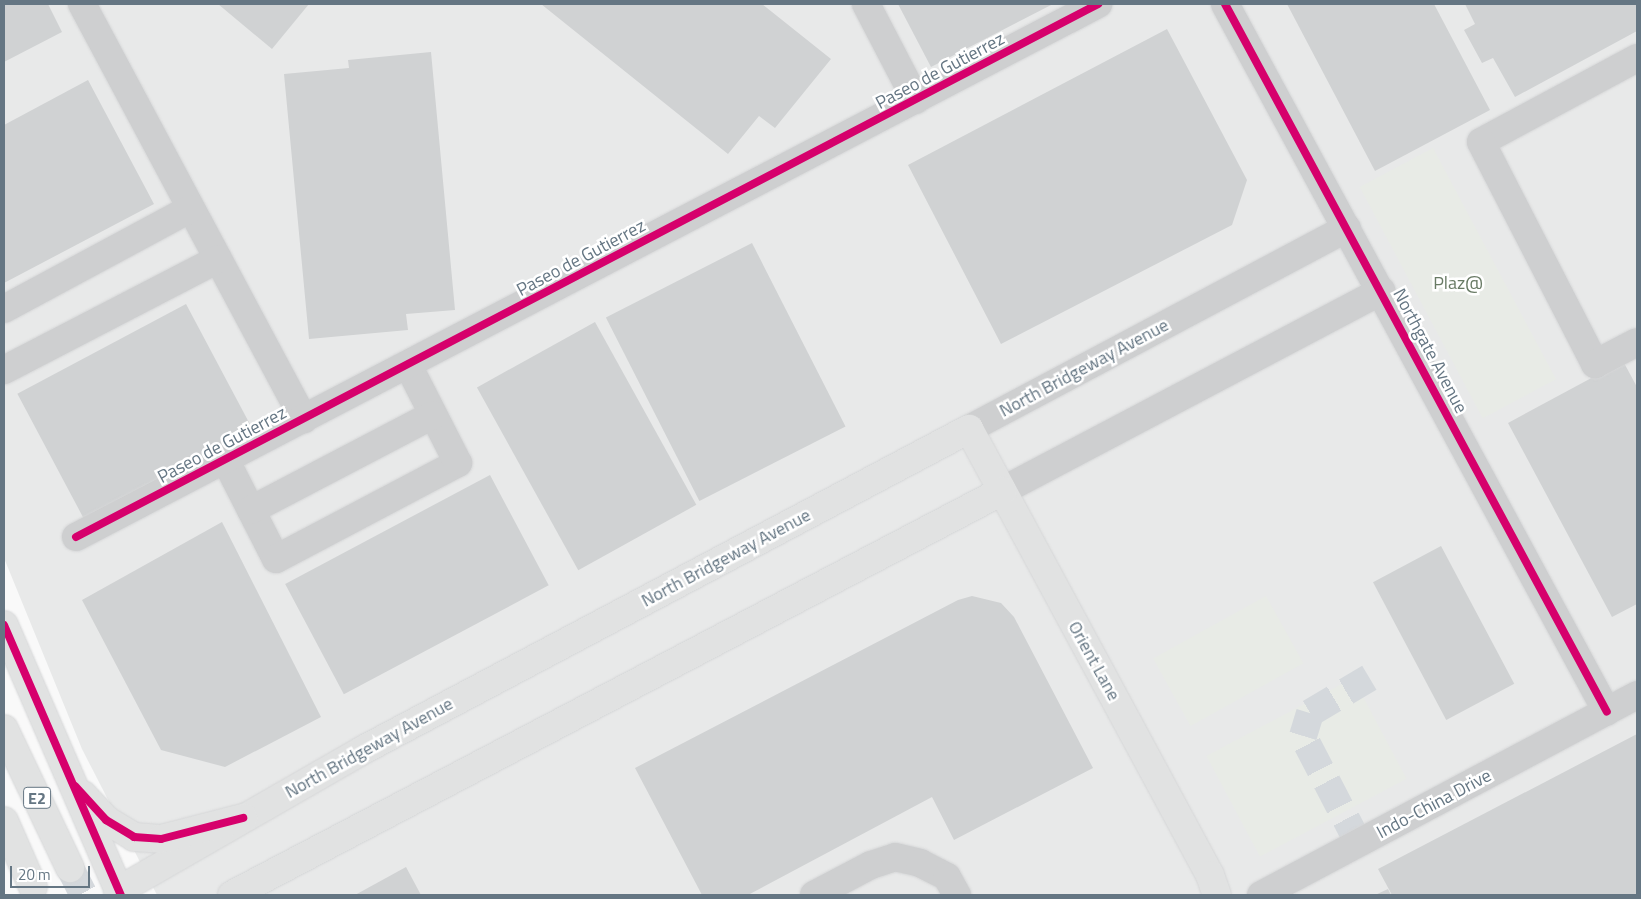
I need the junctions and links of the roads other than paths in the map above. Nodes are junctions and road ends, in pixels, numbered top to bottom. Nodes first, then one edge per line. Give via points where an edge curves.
1 (82, 4) edge
2 (866, 4) edge
3 (1098, 4) edge
4 (1226, 4) edge
5 (1637, 58) edge
6 (916, 100) junction
7 (190, 209) junction
8 (1347, 228) junction
9 (218, 259) junction
10 (1381, 291) junction
11 (4, 309) edge
12 (1637, 342) edge
13 (408, 365) junction
14 (4, 370) edge
15 (433, 415) junction
16 (304, 419) junction
17 (968, 429) junction
18 (226, 461) junction
19 (1002, 491) junction
20 (251, 510) junction
21 (76, 537) dead end
22 (4, 626) edge
23 (1637, 695) edge
24 (1607, 712) junction
25 (4, 729) edge
26 (67, 778) junction
27 (243, 818) junction
28 (4, 821) edge
29 (70, 868) tunnel mouth
30 (33, 887) dead end
31 (256, 888) edge
32 (116, 894) edge
33 (232, 895) edge
34 (814, 895) edge
35 (957, 895) edge
36 (1217, 895) edge
37 (1261, 895) edge

1 - 7 street, Paseo de Gutierrez via 132,93
2 - 6 street, Paseo de Gutierrez
3 - 6 street, Paseo de Gutierrez
4 - 8 street, Northgate Avenue
5 - 12 street via 1481,142 1595,364
6 - 13 street, Paseo de Gutierrez
7 - 9 street, Paseo de Gutierrez
7 - 11 street
8 - 10 street, Northgate Avenue
8 - 17 street, North Bridgeway Avenue
9 - 14 street
9 - 16 street, Paseo de Gutierrez
10 - 19 street
10 - 24 street, Northgate Avenue
13 - 15 street
13 - 16 street, Paseo de Gutierrez
15 - 20 street
15 - 20 street via 458,463 276,559
16 - 18 street, Paseo de Gutierrez
17 - 19 main road, Orient Lane
17 - 27 main road, North Bridgeway Avenue via 363,750
18 - 20 street
18 - 21 street, Paseo de Gutierrez
19 - 31 main road
19 - 36 main road, Orient Lane via 1210,875
22 - 26 main road
23 - 24 street, Indo-China Drive
24 - 37 street, Indo-China Drive
25 - 29 main road, E2
26 - 27 main road via 106,820 134,837 161,839
26 - 32 main road
27 - 32 main road, North Bridgeway Avenue
28 - 30 main road, E2
31 - 33 main road
34 - 35 street via 871,865 895,857 920,863 947,877

